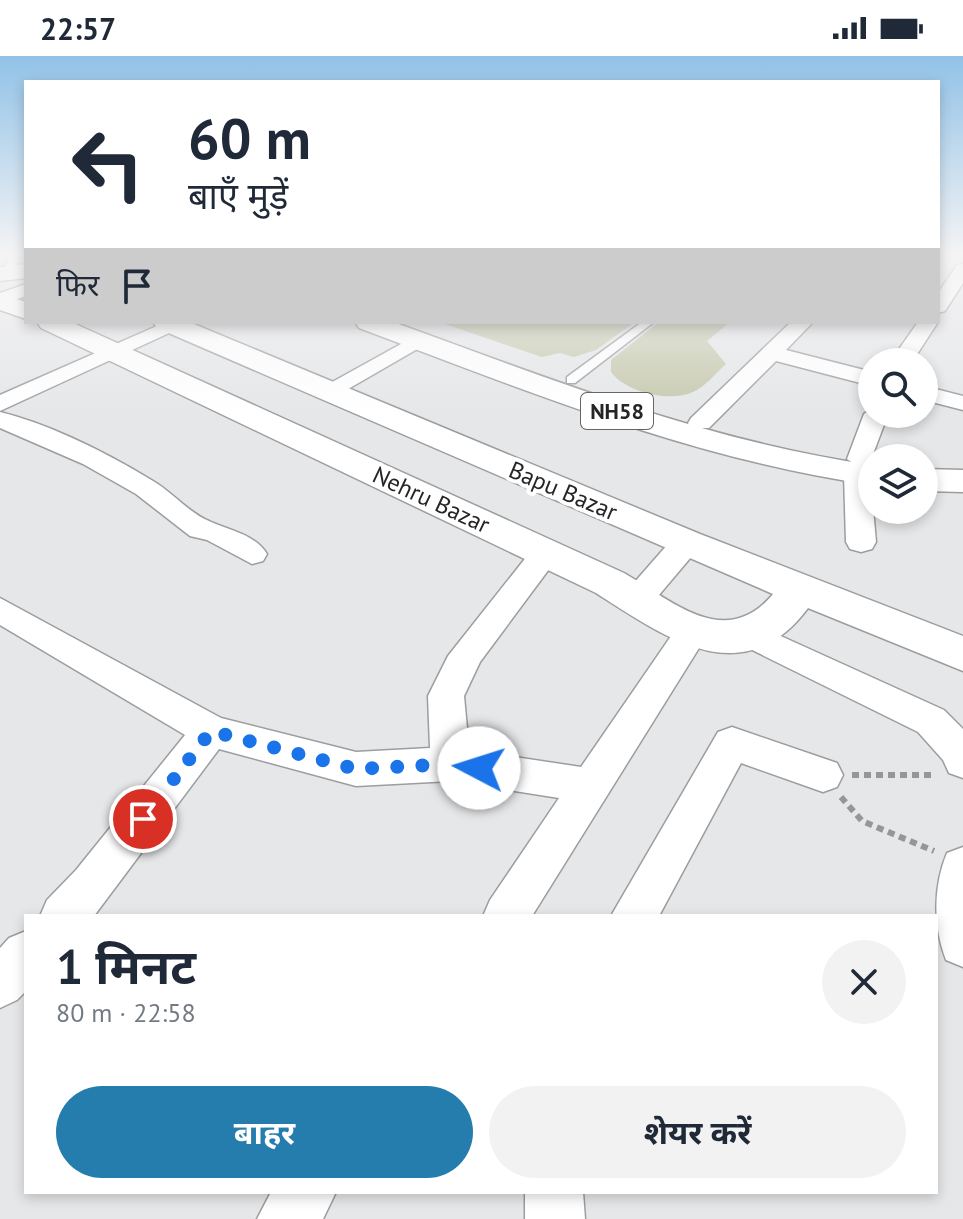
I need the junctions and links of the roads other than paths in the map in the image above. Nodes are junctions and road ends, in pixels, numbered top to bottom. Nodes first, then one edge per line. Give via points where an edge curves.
1 (54, 324) edge
2 (172, 324) edge
3 (176, 324) edge
4 (377, 324) edge
5 (646, 324) edge
6 (801, 324) edge
7 (927, 324) edge
8 (410, 331) edge
9 (910, 348) edge
10 (114, 352) junction
11 (772, 353) junction
12 (858, 375) edge
13 (571, 380) junction
14 (328, 391) junction
15 (938, 397) edge
16 (963, 403) edge
17 (0, 404) edge
18 (0, 419) edge
19 (700, 423) junction
20 (938, 461) edge
21 (963, 462) edge
22 (858, 465) edge
23 (858, 467) edge
24 (938, 480) edge
25 (963, 481) edge
26 (862, 524) edge
27 (861, 542) dead end
28 (686, 543) junction
29 (546, 553) junction
30 (252, 554) dead end
31 (799, 590) junction
32 (637, 600) junction
33 (0, 610) edge
34 (692, 632) junction
35 (752, 635) junction
36 (963, 654) edge
37 (211, 731) junction
38 (451, 764) junction
39 (955, 768) edge
40 (823, 775) road end
41 (591, 786) junction
42 (956, 862) edge
43 (65, 914) edge
44 (507, 914) edge
45 (635, 914) edge
46 (963, 943) edge
47 (24, 957) edge
48 (0, 983) edge
49 (306, 1194) edge
50 (554, 1194) edge
51 (287, 1219) edge
52 (555, 1219) edge

1 - 10 main road, Nehru Bazar
2 - 10 street
3 - 14 main road, Bapu Bazar
4 - 8 main road, NH58
5 - 13 lane
6 - 11 street
7 - 9 street
8 - 13 main road, NH58
8 - 14 street
8 - 23 main road, NH58 via 707,443 789,463
10 - 17 street
10 - 29 main road, Nehru Bazar
11 - 12 street
11 - 19 street
13 - 19 main road, NH58
14 - 28 main road, Bapu Bazar
15 - 16 street
18 - 30 street via 92,458 146,488 200,529 216,532
19 - 22 main road, NH58
20 - 21 main road
24 - 25 main road
26 - 27 street
28 - 31 main road, Bapu Bazar
28 - 32 street
29 - 32 main road, Nehru Bazar
29 - 38 street via 465,656 446,696
31 - 35 main road via 778,620
31 - 36 main road, Bapu Bazar
32 - 34 main road, Nehru Bazar
33 - 37 street
34 - 35 main road, Nehru Bazar
34 - 41 street
35 - 39 street via 931,721 961,753
37 - 38 street via 356,769
37 - 43 street
38 - 41 street
40 - 45 street via 732,743
41 - 44 street
42 - 46 street
47 - 48 street
49 - 51 street
50 - 52 street

